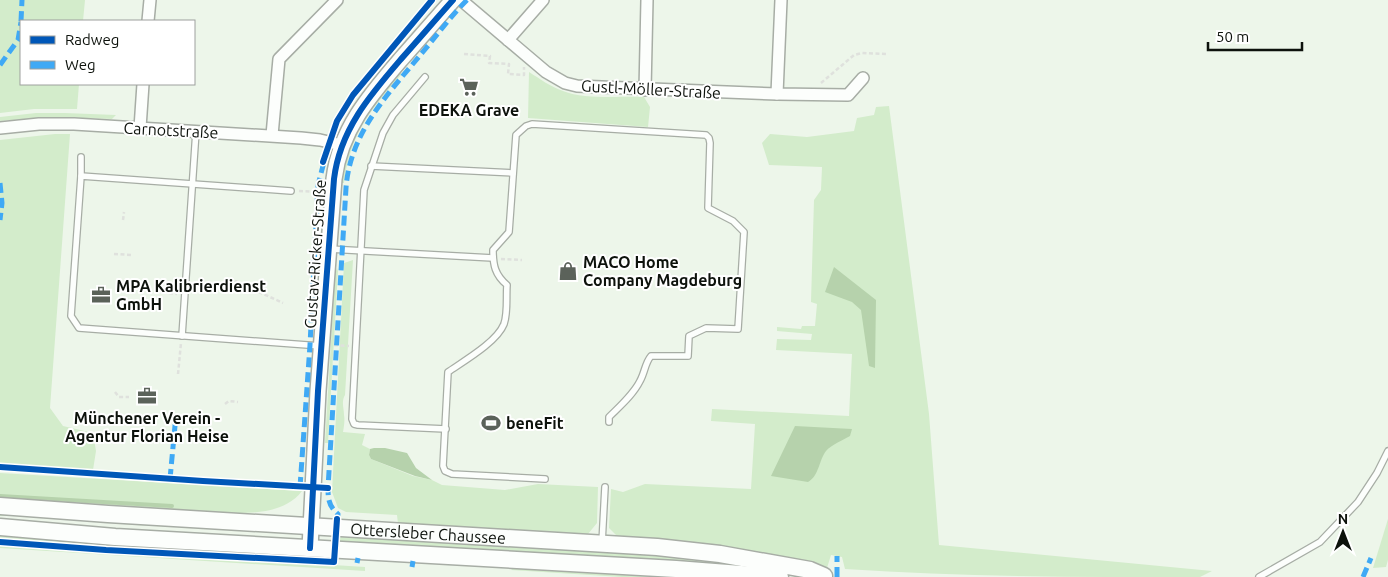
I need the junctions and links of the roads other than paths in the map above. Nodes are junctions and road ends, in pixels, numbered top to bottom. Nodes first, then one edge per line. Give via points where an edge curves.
1 (150, 0) edge
2 (337, 0) edge
3 (452, 0) edge
4 (461, 0) edge
5 (543, 0) edge
6 (647, 0) edge
7 (781, 0) edge
8 (148, 20) edge
9 (508, 40) junction
10 (424, 77) dead end
11 (863, 78) dead end
12 (143, 85) edge
13 (645, 90) junction
14 (777, 94) junction
15 (0, 128) edge
16 (140, 128) junction
17 (196, 131) junction
18 (272, 135) junction
19 (342, 145) junction
20 (81, 156) dead end
21 (371, 166) junction
22 (513, 173) junction
23 (80, 176) junction
24 (192, 183) junction
25 (291, 191) road end
26 (329, 249) junction
27 (361, 250) junction
28 (493, 258) junction
29 (182, 336) junction
30 (321, 346) junction
31 (609, 422) dead end
32 (446, 429) junction
33 (1388, 451) edge
34 (544, 478) dead end
35 (605, 487) dead end
36 (0, 506) edge
37 (311, 526) junction
38 (0, 527) edge
39 (602, 543) junction
40 (310, 548) junction
41 (780, 577) edge
42 (826, 577) edge
43 (1259, 577) edge

1 - 8 street
2 - 18 street via 279,59
3 - 19 street, Gustav-Ricker-Straße via 369,97 354,118
4 - 9 street, Gustl-Möller-Straße
5 - 9 street
6 - 13 street
7 - 14 street
9 - 13 street, Gustl-Möller-Straße via 552,76 571,85
10 - 21 lane via 393,115
11 - 14 street, Gustl-Möller-Straße via 848,95
12 - 16 street
13 - 14 street, Gustl-Möller-Straße
15 - 16 street, Carnotstraße via 60,123
16 - 17 street, Carnotstraße
17 - 18 street, Carnotstraße
17 - 24 lane
18 - 19 street, Carnotstraße
19 - 26 street, Gustav-Ricker-Straße via 334,179
20 - 23 lane
21 - 22 lane
21 - 27 lane via 364,190
22 - 28 lane via 509,232 493,250
22 - 31 lane via 516,135 532,124 700,134 710,140 708,208 733,221 744,232 738,329 706,328 689,336 688,356 652,356 646,361 637,385 609,417
23 - 24 lane
23 - 29 lane via 71,316 80,328
24 - 25 lane
24 - 29 lane
26 - 27 lane
26 - 30 street, Gustav-Ricker-Straße
27 - 28 lane
27 - 32 lane via 352,422 358,426
28 - 32 lane via 496,274 507,285 505,321 489,341 448,372
29 - 30 lane
30 - 37 street, Gustav-Ricker-Straße
32 - 34 lane via 443,466 448,473
33 - 43 lane via 1358,502 1320,542
35 - 39 lane
36 - 37 main road, Ottersleber Chaussee
37 - 39 main road, Ottersleber Chaussee
37 - 40 street, Gustav-Ricker-Straße
38 - 40 main road, Ottersleber Chaussee
39 - 42 main road, Ottersleber Chaussee via 720,554 810,570
40 - 41 main road, Ottersleber Chaussee

